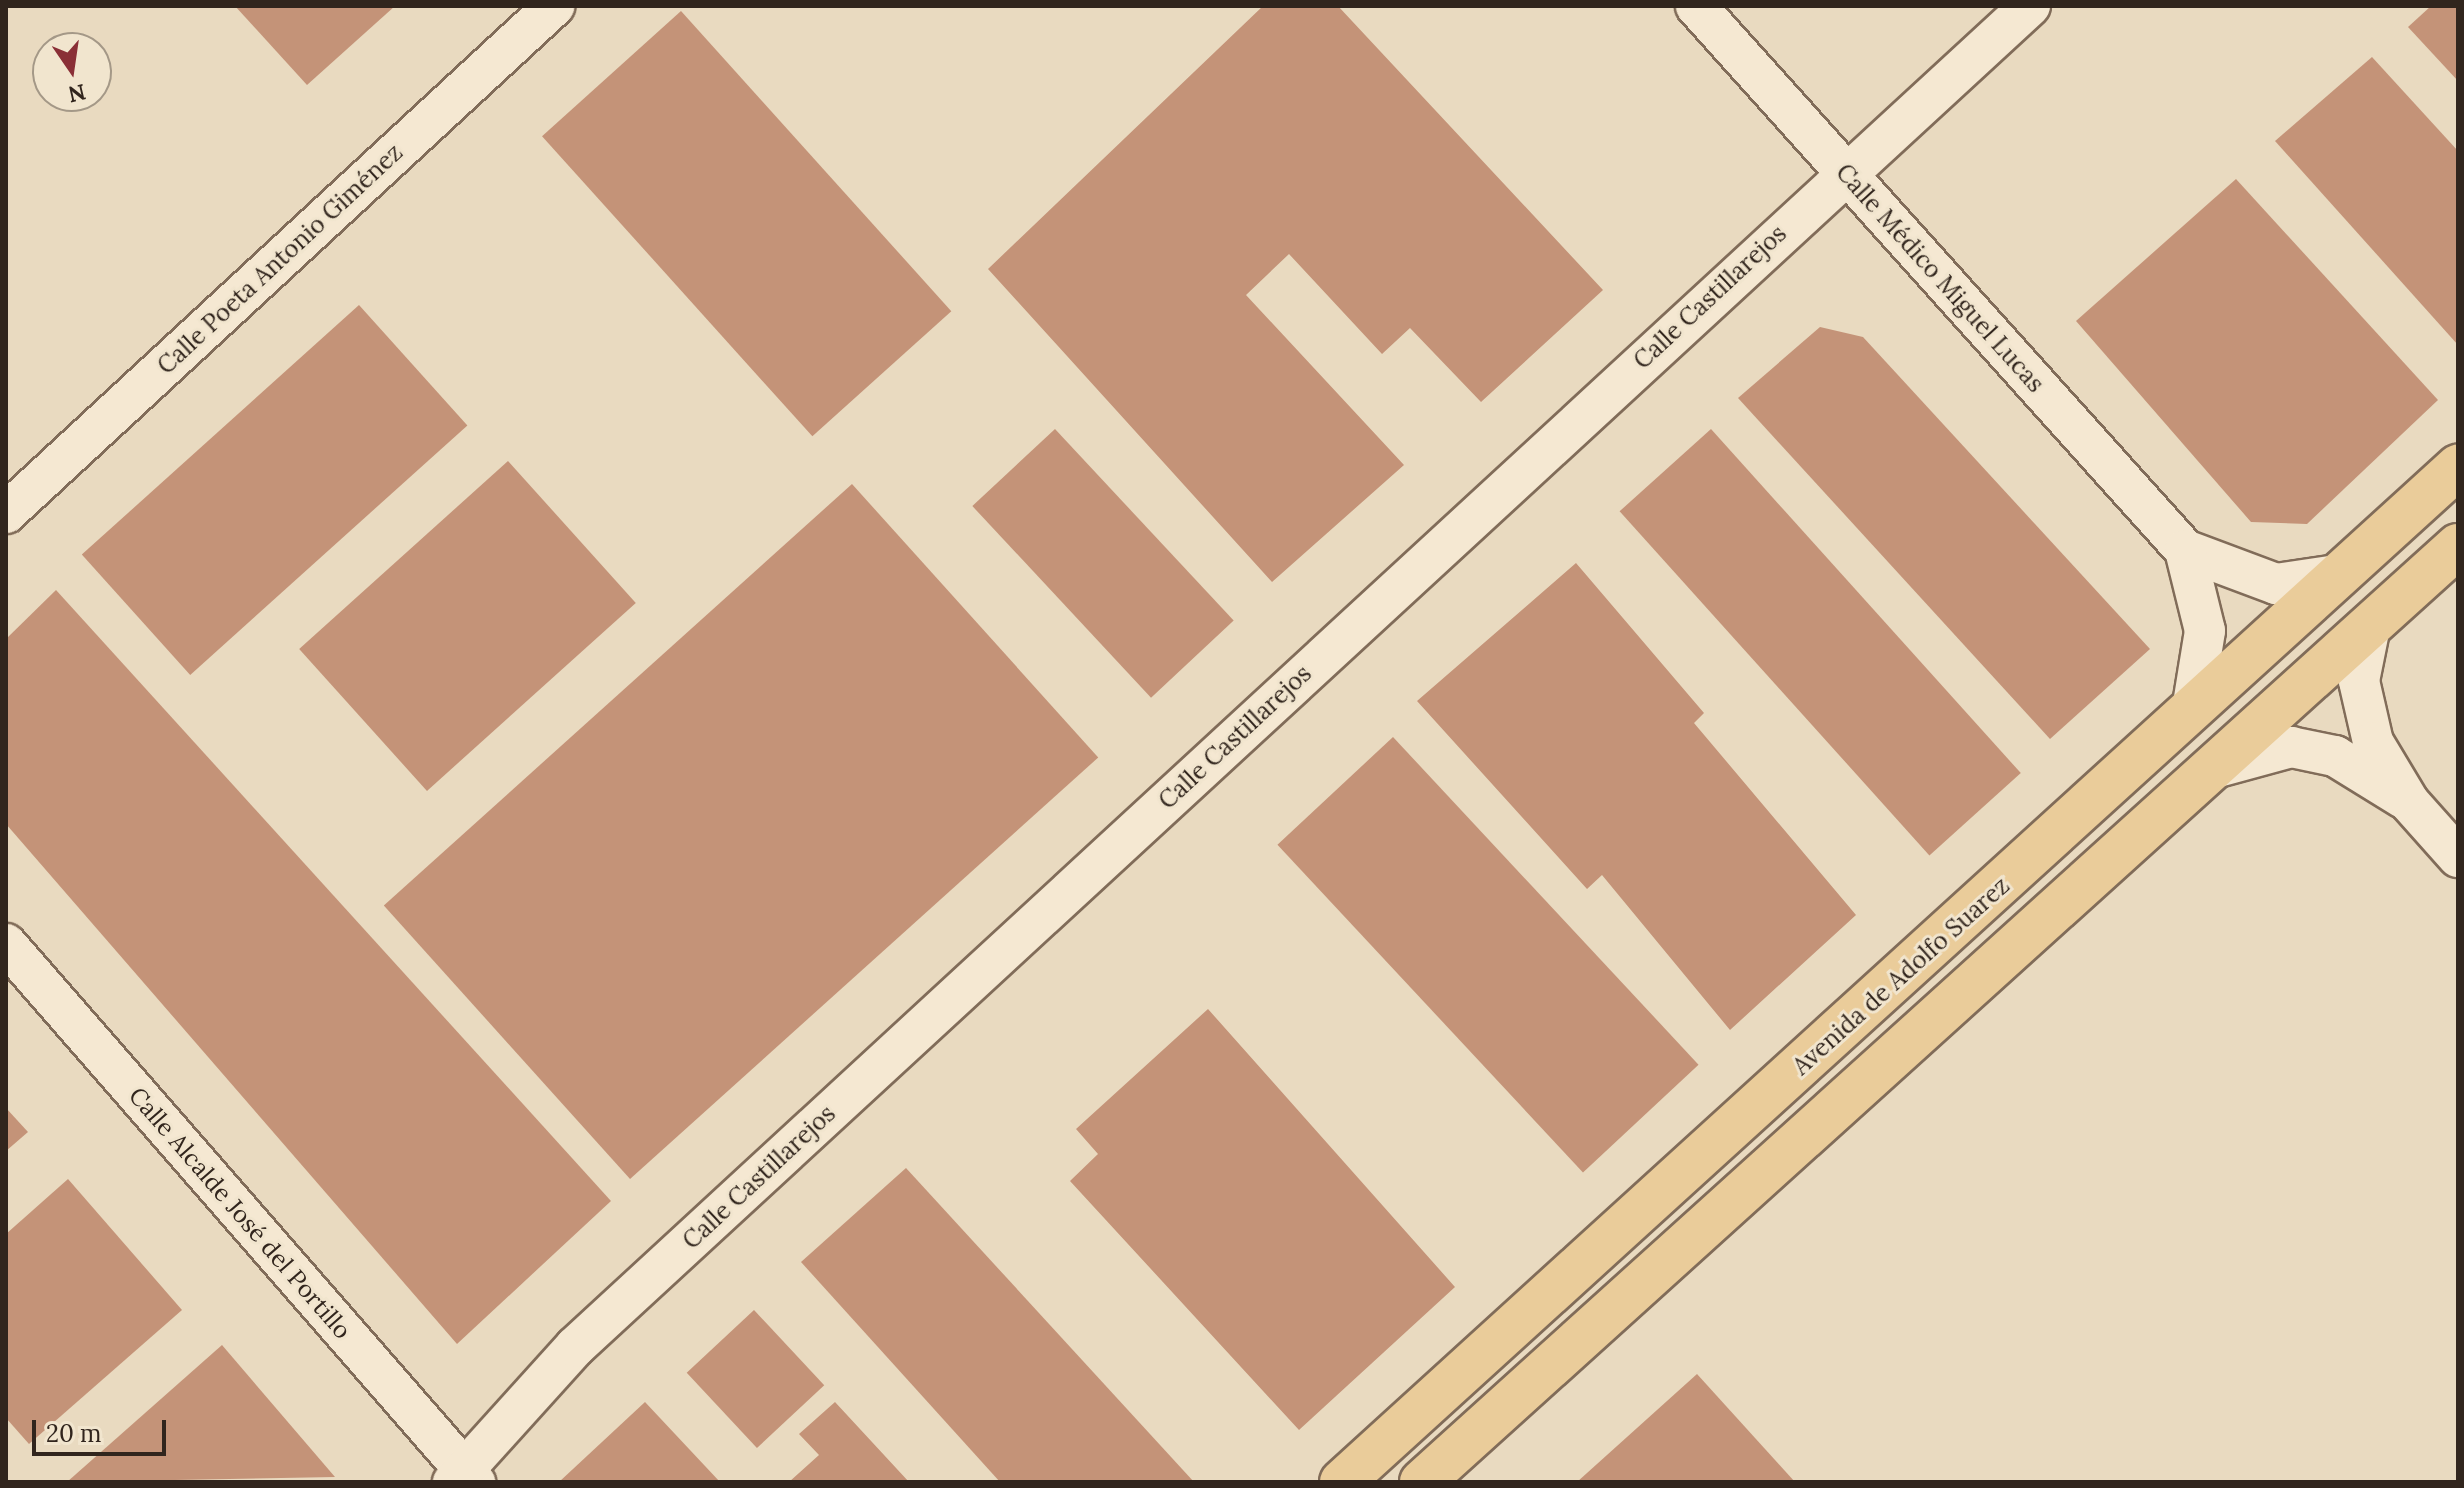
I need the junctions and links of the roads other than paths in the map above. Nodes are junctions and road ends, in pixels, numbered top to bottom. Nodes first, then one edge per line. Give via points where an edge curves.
1 (554, 6) edge
2 (1696, 6) edge
3 (2030, 6) edge
4 (1845, 172) junction
5 (2458, 467) edge
6 (6, 513) edge
7 (2458, 546) edge
8 (2185, 550) junction
9 (2338, 575) junction
10 (2370, 626) junction
11 (2192, 710) junction
12 (2218, 767) junction
13 (2409, 802) junction
14 (2458, 857) edge
15 (6, 944) edge
16 (464, 1478) edge
17 (1342, 1482) edge
18 (1422, 1482) edge

1 - 6 street, Calle Poeta Antonio Giménez
2 - 4 street, Calle Médico Miguel Lucas
3 - 4 street, Calle Castillarejos
4 - 8 street, Calle Médico Miguel Lucas
4 - 16 street, Calle Castillarejos via 575,1347
5 - 9 main road, Avenida de Adolfo Suarez
7 - 10 main road
8 - 9 street via 2276,584
8 - 11 street via 2205,631
9 - 11 main road, Avenida de Adolfo Suarez
10 - 12 main road
10 - 13 street via 2359,681 2373,742
11 - 17 main road, Avenida de Adolfo Suarez
12 - 13 street via 2291,747 2335,756
12 - 18 main road
13 - 14 street
15 - 16 street, Calle Alcalde José del Portillo

